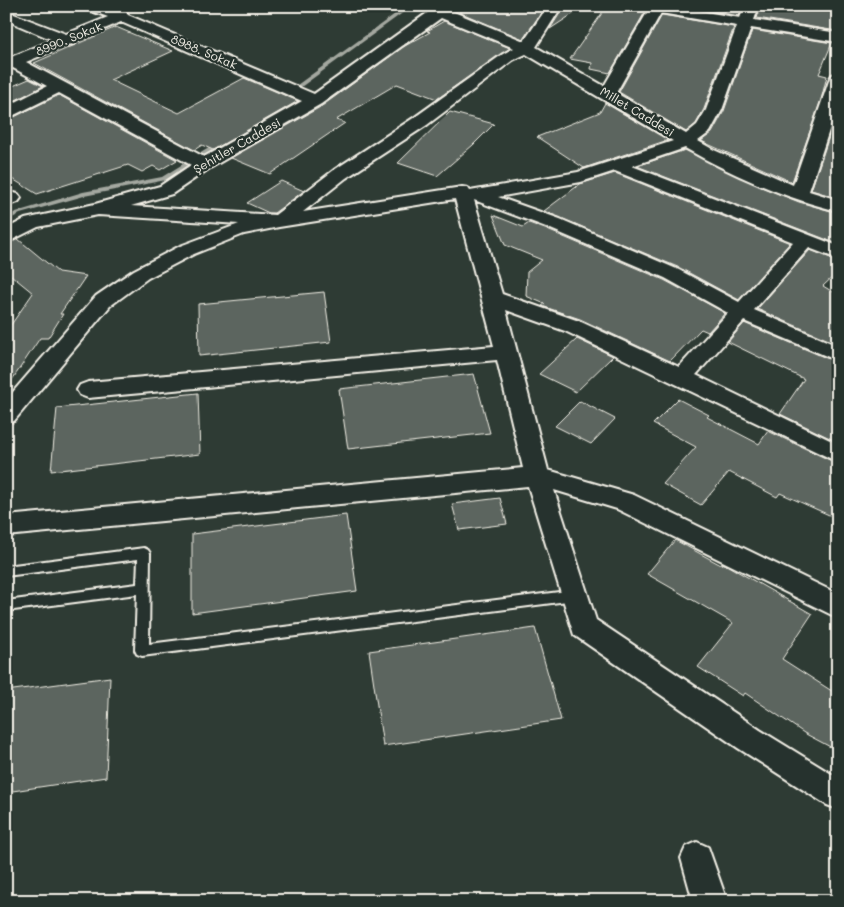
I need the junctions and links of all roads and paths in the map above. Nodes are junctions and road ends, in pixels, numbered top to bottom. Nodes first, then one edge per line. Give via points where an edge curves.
1 (92, 6) edge
2 (555, 6) edge
3 (752, 6) edge
4 (653, 7) edge
5 (442, 9) edge
6 (120, 12) edge
7 (6, 15) edge
8 (745, 24) junction
9 (838, 38) edge
10 (69, 40) junction
11 (527, 48) junction
12 (10, 64) edge
13 (838, 78) edge
14 (58, 87) junction
15 (607, 94) junction
16 (315, 100) junction
17 (6, 114) edge
18 (686, 142) junction
19 (203, 163) junction
20 (617, 166) junction
21 (469, 194) junction
22 (799, 194) junction
23 (6, 196) edge
24 (6, 201) edge
25 (838, 206) edge
26 (98, 209) junction
27 (279, 221) junction
28 (6, 236) edge
29 (805, 241) junction
30 (838, 253) edge
31 (493, 298) junction
32 (742, 312) junction
33 (506, 352) junction
34 (838, 354) edge
35 (682, 377) junction
36 (88, 390) dead end
37 (6, 415) edge
38 (838, 454) edge
39 (537, 476) junction
40 (6, 526) edge
41 (6, 571) edge
42 (143, 588) junction
43 (574, 595) junction
44 (6, 606) edge
45 (838, 607) edge
46 (838, 795) edge
47 (697, 858) dead end
48 (710, 901) edge

1 - 6 street, 8988. Sokak
2 - 11 street
3 - 8 street
4 - 8 street
4 - 15 street
5 - 11 street, Millet Caddesi
5 - 16 street, Şehitler Caddesi
6 - 10 street, 8990. Sokak
6 - 16 street, 8988. Sokak
7 - 10 street
8 - 9 street
8 - 18 street via 714,110 704,128
10 - 12 street, 8990. Sokak
11 - 15 street, Millet Caddesi
11 - 27 street via 508,57 340,174
12 - 14 street
13 - 22 street
14 - 17 street
14 - 19 street
15 - 18 street, Millet Caddesi
16 - 19 street, Şehitler Caddesi
18 - 20 street
18 - 22 street, Millet Caddesi
19 - 26 street, Şehitler Caddesi via 166,190
20 - 21 street via 581,177
20 - 29 street
21 - 27 street
21 - 31 street
21 - 32 street via 553,223 672,274
22 - 25 street, Millet Caddesi
23 - 24 street via 12,198
26 - 27 street
26 - 28 street, Şehitler Caddesi via 32,223
27 - 37 street via 238,230 187,250 141,274 110,296
29 - 30 street
29 - 32 street
31 - 33 street
31 - 35 street via 572,326
32 - 34 street
32 - 35 street
33 - 36 street
33 - 39 street
35 - 38 street
39 - 40 street
39 - 43 street
39 - 45 street via 625,502
41 - 42 lane via 144,553
42 - 43 lane via 142,650
42 - 44 lane
43 - 46 street via 584,627
47 - 48 street

